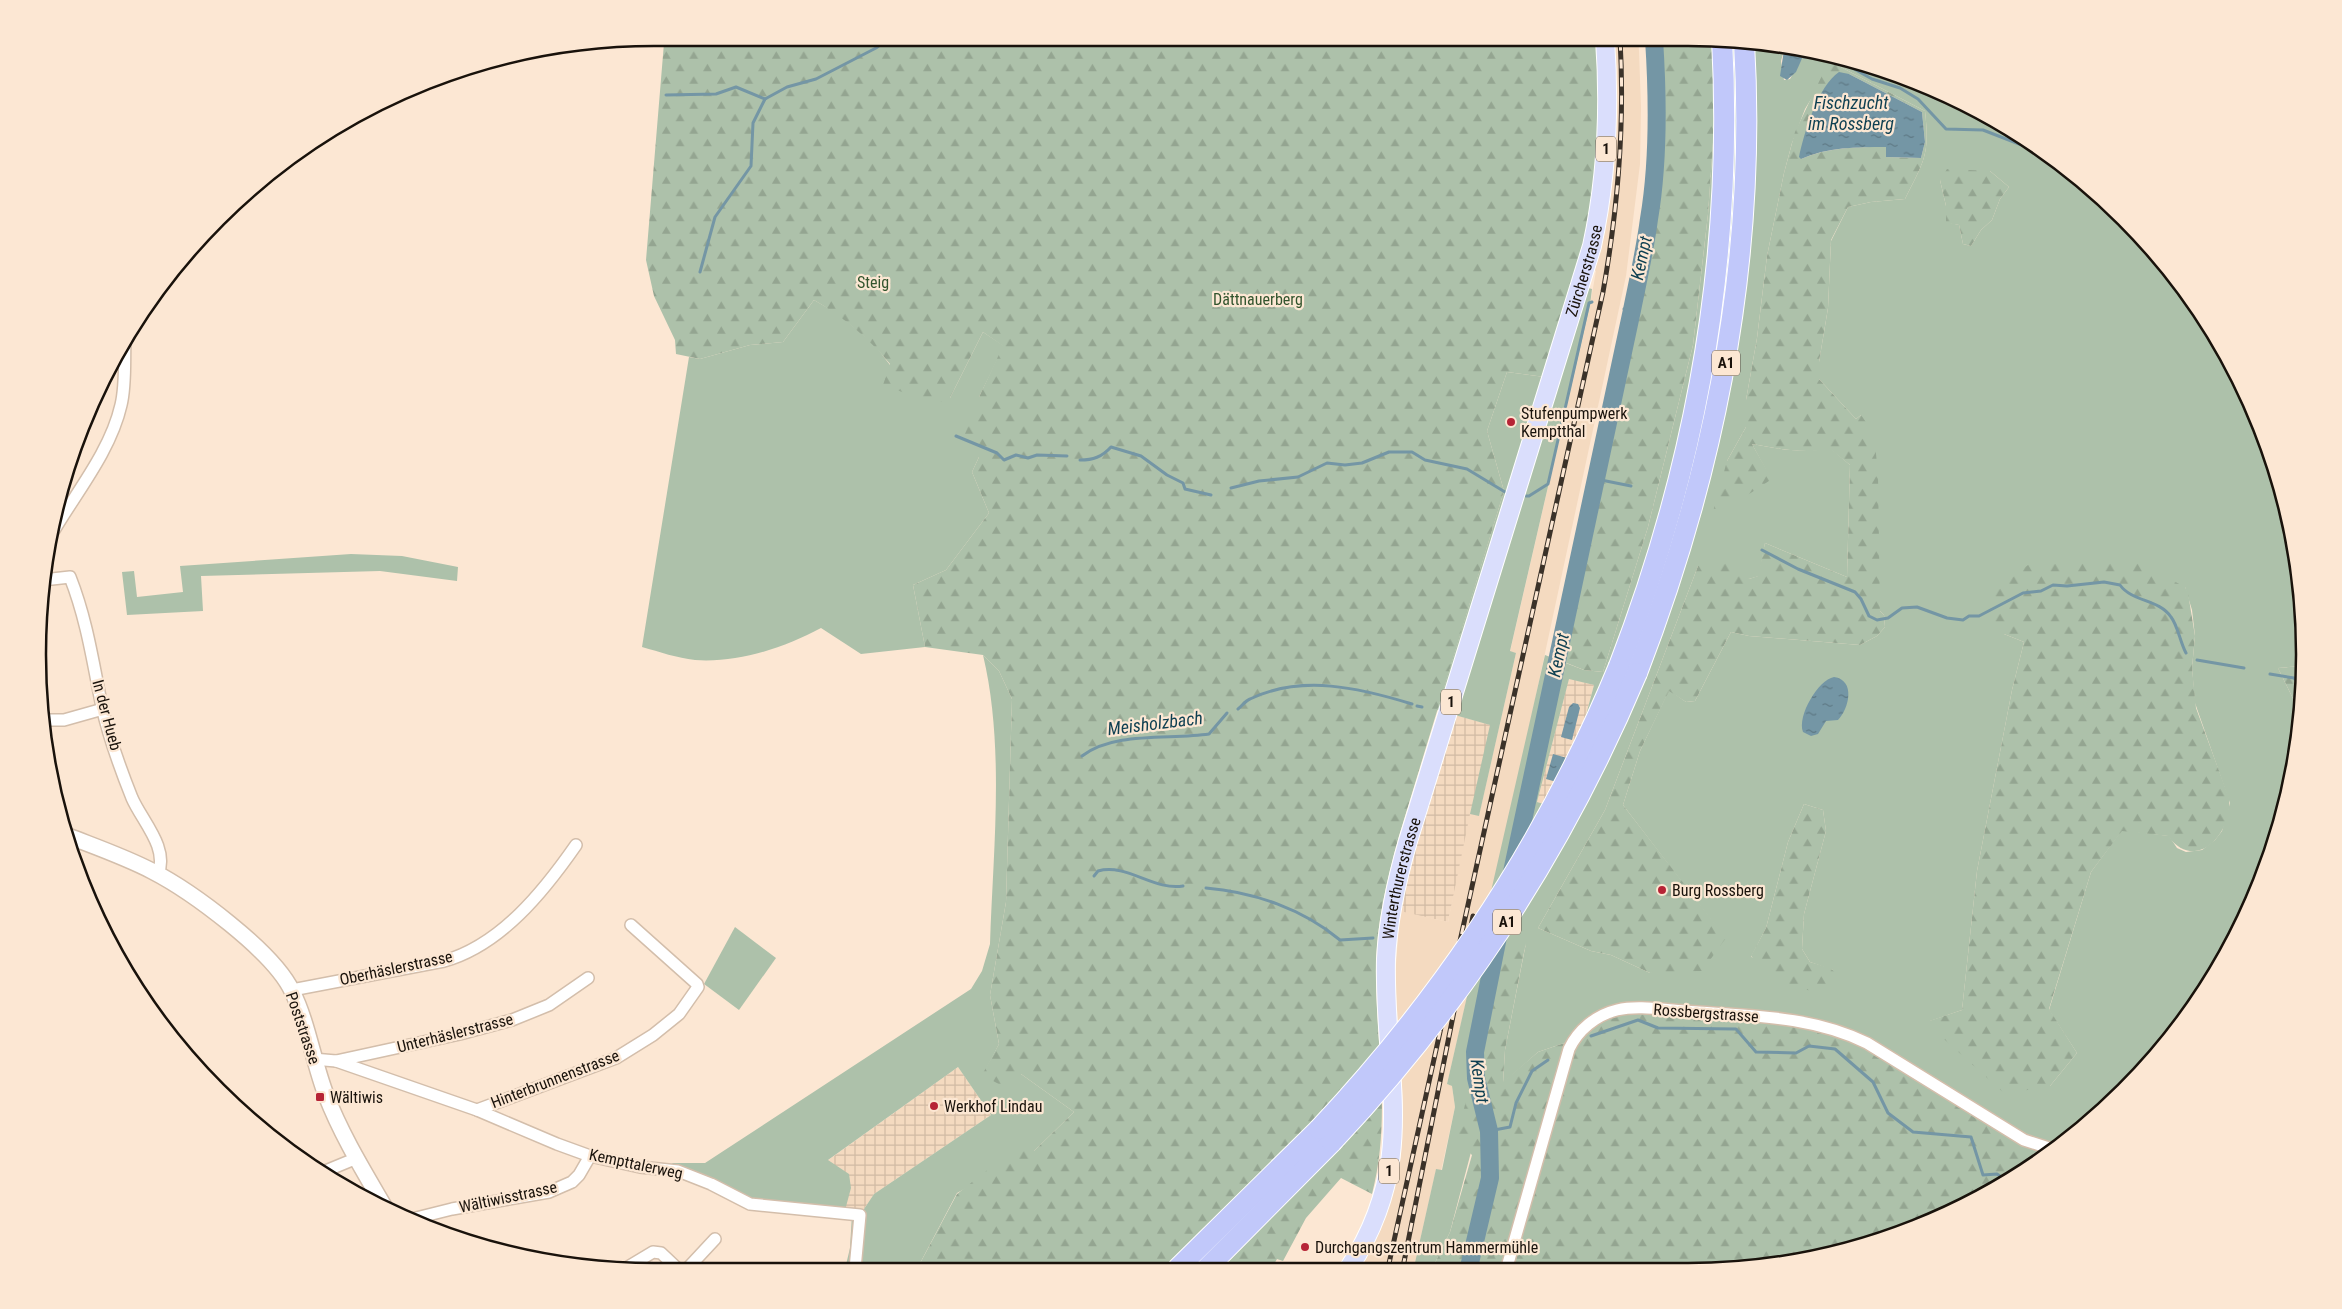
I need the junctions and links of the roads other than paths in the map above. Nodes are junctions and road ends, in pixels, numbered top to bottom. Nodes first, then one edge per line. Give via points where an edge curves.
1 (1605, 46) edge
2 (1722, 48) edge
3 (1744, 49) edge
4 (124, 358) edge
5 (1516, 495) joint
6 (62, 517) edge
7 (51, 579) edge
8 (1628, 669) junction
9 (103, 709) junction
10 (50, 720) edge
11 (76, 839) edge
12 (576, 845) dead end
13 (158, 874) junction
14 (631, 926) dead end
15 (588, 978) dead end
16 (292, 990) junction
17 (313, 1058) junction
18 (336, 1061) junction
19 (477, 1110) junction
20 (1325, 1135) junction
21 (2044, 1147) edge
22 (590, 1156) junction
23 (357, 1158) junction
24 (331, 1169) edge
25 (379, 1197) edge
26 (423, 1216) edge
27 (715, 1238) dead end
28 (636, 1262) edge
29 (671, 1263) edge
30 (690, 1263) edge
31 (856, 1263) edge
32 (1182, 1263) edge
33 (1211, 1263) edge
34 (1352, 1263) edge
35 (1508, 1263) edge

1 - 5 main road, Zürcherstrasse / 1 via 1607,142 1596,226 1581,286
2 - 8 highway, A1 via 1722,201 1715,288 1704,365 1670,518
3 - 8 highway, A1 via 1743,211 1725,369 1693,507 1664,599
4 - 6 street via 121,404 114,427 102,453
5 - 34 main road, Winterthurerstrasse / 1 via 1394,894 1386,967 1394,1109 1392,1155 1377,1213
7 - 9 street, In der Hueb via 70,577 85,619
8 - 20 highway, A1, bridge via 1596,721 1528,853 1486,920
9 - 10 street via 64,720
9 - 13 street, In der Hueb via 132,798 159,849 162,865
11 - 13 street, Poststrasse
12 - 16 street, Oberhäslerstrasse via 534,902 495,934 456,957
13 - 16 street, Poststrasse via 258,948 278,968
14 - 19 street, Hinterbrunnenstrasse via 693,979 698,987 679,1014 653,1036 616,1058
15 - 18 street, Unterhäslerstrasse via 549,1005 518,1018
16 - 17 street, Poststrasse
17 - 18 street, Unterhäslerstrasse
17 - 23 street, Poststrasse via 327,1098
18 - 19 street, Kempttalerweg
19 - 22 street, Kempttalerweg
20 - 32 highway, A1
20 - 33 highway, A1
21 - 35 street, Rossbergstrasse via 2024,1140 1867,1043 1833,1029 1772,1017 1642,1008 1616,1010 1584,1028 1569,1049
22 - 26 street, Wältiwisstrasse via 572,1182 549,1192
22 - 31 street, Kempttalerweg via 678,1171 750,1204 860,1215
23 - 24 street
23 - 25 street, Poststrasse
27 - 30 street
28 - 29 street via 653,1252

